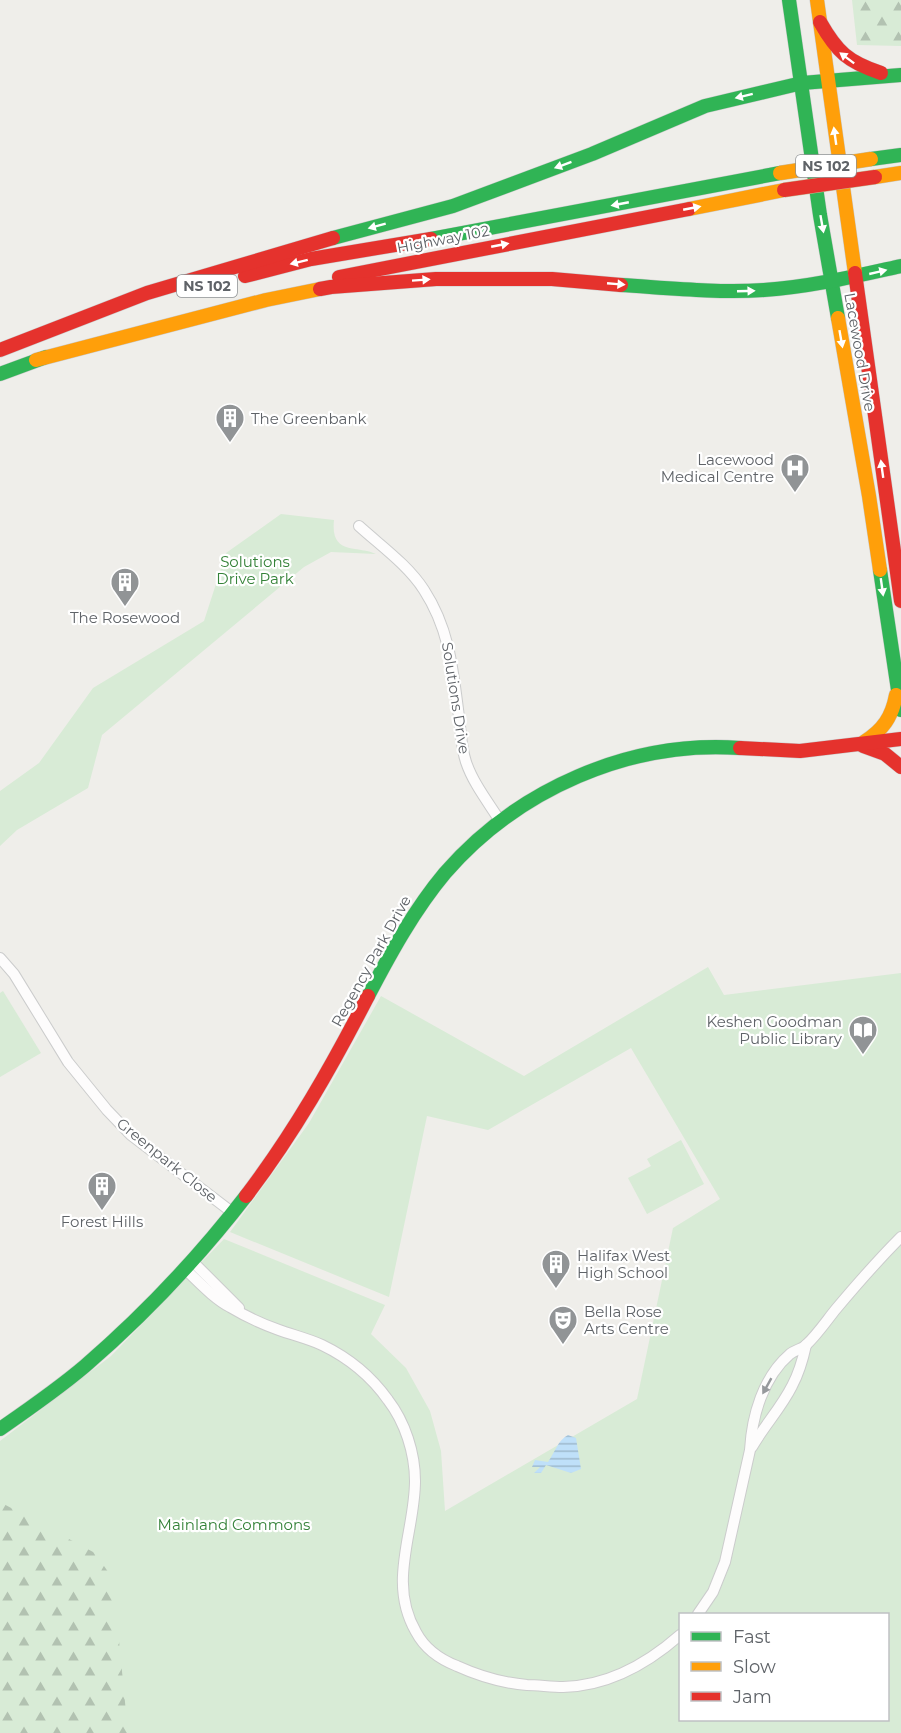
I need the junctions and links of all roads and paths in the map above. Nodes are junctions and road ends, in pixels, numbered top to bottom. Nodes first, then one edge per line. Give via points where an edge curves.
1 (789, 0) edge
2 (817, 0) edge
3 (820, 22) junction
4 (895, 75) edge
5 (828, 81) junction
6 (801, 83) junction
7 (901, 155) edge
8 (901, 173) edge
9 (901, 266) edge
10 (855, 277) junction
11 (831, 281) junction
12 (0, 352) edge
13 (36, 360) junction
14 (0, 374) edge
15 (359, 526) dead end
16 (895, 526) edge
17 (874, 529) junction
18 (901, 601) edge
19 (898, 686) junction
20 (901, 710) edge
21 (901, 739) edge
22 (860, 745) junction
23 (901, 767) edge
24 (500, 821) junction
25 (0, 958) edge
26 (233, 1214) junction
27 (901, 1236) edge
28 (189, 1265) junction
29 (806, 1345) junction
30 (0, 1429) edge
31 (750, 1450) junction
32 (699, 1613) edge
33 (679, 1637) edge

1 - 6 main road, Lacewood Drive
2 - 3 main road, Lacewood Drive
4 -> 3 main road via 858,66 832,45
3 - 5 main road, Lacewood Drive
4 - 5 main road
5 - 6 main road
10 -> 5 main road, Lacewood Drive
6 -> 11 main road, Lacewood Drive
6 -> 12 main road via 705,106 453,206 147,293
7 -> 12 main road, Highway 102 / NS 102, bridge via 780,173 312,259 228,280
13 -> 8 main road, Highway 102 / NS 102, bridge via 316,281 784,190
10 -> 9 main road
10 - 11 main road
16 -> 10 main road, Lacewood Drive
13 -> 11 main road via 331,287 436,279 552,279 727,291
11 -> 17 main road, Lacewood Drive
13 - 14 main road, Highway 102 / NS 102
15 - 24 street, Solutions Drive via 424,589 440,619 452,657 466,762
16 - 17 street
16 - 18 main road, Lacewood Drive
17 -> 19 main road, Lacewood Drive
19 - 20 main road, Lacewood Drive
19 - 22 main road via 889,721
21 - 22 main road, Regency Park Drive
22 - 23 main road via 885,754
22 - 24 main road, Regency Park Drive via 793,751 682,748 650,754 565,782
24 - 26 main road, Regency Park Drive via 456,860 406,926 330,1068 290,1134
25 - 26 street, Greenpark Close via 68,1062 107,1110 131,1134
26 - 28 main road, Regency Park Drive
27 - 29 street
28 - 30 main road, Regency Park Drive via 140,1317 77,1374
28 - 33 street via 246,1315 343,1356 369,1376 389,1400 406,1434 415,1480 403,1567 405,1607 420,1640 430,1651 477,1675 515,1684 570,1687 622,1674
29 - 31 street via 793,1386
29 -> 31 street via 791,1353 764,1389 755,1412
31 - 32 street via 725,1562 713,1592

